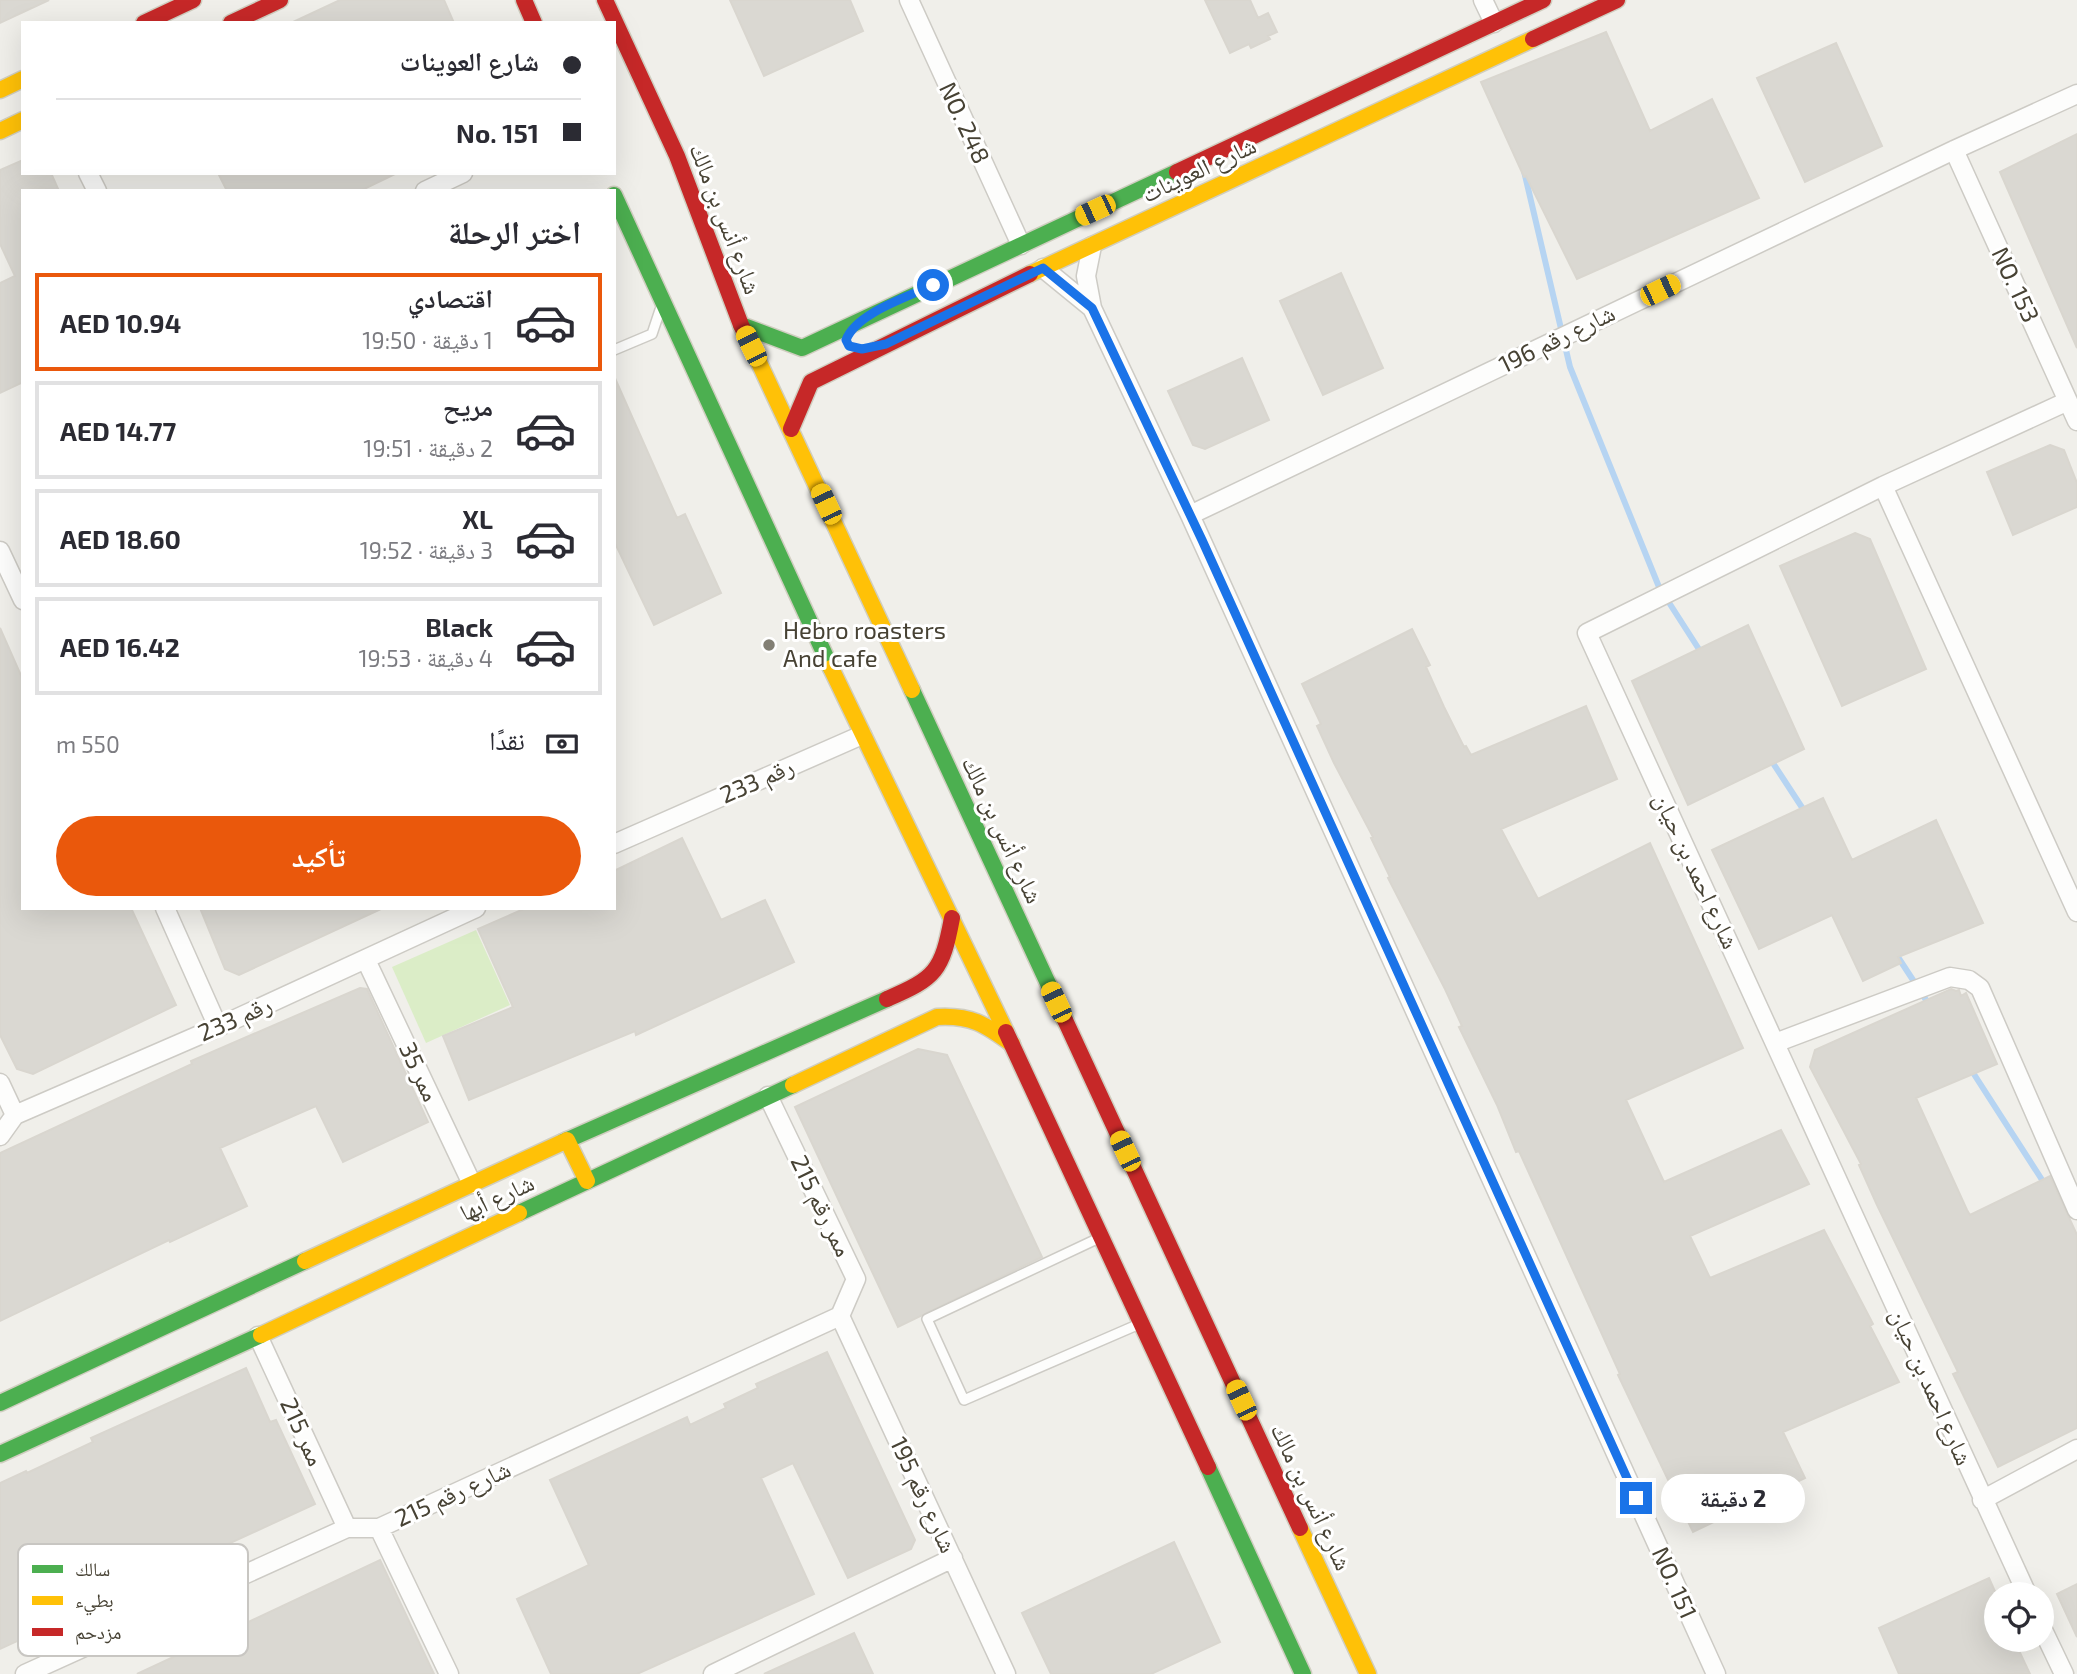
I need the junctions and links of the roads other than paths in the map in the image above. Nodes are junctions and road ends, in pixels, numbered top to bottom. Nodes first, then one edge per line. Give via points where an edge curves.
1 (193, 0) edge
2 (279, 0) edge
3 (524, 0) edge
4 (605, 0) edge
5 (909, 0) edge
6 (1483, 0) edge
7 (1543, 0) edge
8 (1616, 0) edge
9 (148, 21) edge
10 (235, 21) edge
11 (533, 21) edge
12 (615, 21) edge
13 (1493, 23) junction
14 (616, 24) edge
15 (21, 80) edge
16 (0, 89) edge
17 (2077, 94) edge
18 (21, 121) edge
19 (0, 131) edge
20 (1954, 150) junction
21 (459, 175) edge
22 (429, 189) edge
23 (616, 198) edge
24 (1021, 245) junction
25 (1092, 246) junction
26 (1043, 268) junction
27 (663, 302) junction
28 (1092, 308) junction
29 (867, 316) junction
30 (741, 325) junction
31 (886, 344) junction
32 (616, 349) edge
33 (2068, 401) junction
34 (2077, 421) edge
35 (791, 429) junction
36 (1883, 486) junction
37 (1190, 514) junction
38 (0, 551) edge
39 (21, 596) edge
40 (862, 734) junction
41 (616, 843) edge
42 (166, 910) edge
43 (472, 910) edge
44 (2077, 912) edge
45 (953, 918) junction
46 (366, 960) junction
47 (898, 1013) junction
48 (218, 1027) junction
49 (1775, 1043) junction
50 (1012, 1044) junction
51 (0, 1083) edge
52 (768, 1096) junction
53 (15, 1115) junction
54 (0, 1136) edge
55 (567, 1140) junction
56 (587, 1181) junction
57 (472, 1184) junction
58 (2077, 1210) edge
59 (1101, 1237) junction
60 (840, 1316) junction
61 (1141, 1323) junction
62 (258, 1336) junction
63 (0, 1403) edge
64 (2077, 1449) edge
65 (0, 1454) edge
66 (1982, 1500) junction
67 (347, 1528) junction
68 (379, 1528) junction
69 (953, 1558) junction
70 (248, 1573) edge
71 (2020, 1582) edge
72 (2053, 1652) edge
73 (65, 1656) edge
74 (746, 1667) edge
75 (25, 1674) edge
76 (449, 1674) edge
77 (713, 1674) edge
78 (1006, 1674) edge
79 (1303, 1674) edge
80 (1368, 1674) edge
81 (1716, 1674) edge
82 (2064, 1674) edge

1 - 9 street
2 - 10 street
3 - 11 street
4 - 12 street, شارع أنس بن مالك
5 - 24 street, NO. 248
6 - 13 street
7 - 13 street, شارع العوينات
8 - 25 street, شارع العوينات
13 - 24 street, شارع العوينات
14 - 30 street, شارع أنس بن مالك via 677,156
15 - 16 street
17 - 20 street, شارع رقم 196
18 - 19 street
20 - 33 street, NO. 153
20 - 37 street, شارع رقم 196
21 - 22 street
23 - 27 street
24 - 29 street, شارع العوينات
25 - 26 street, شارع العوينات
25 - 28 street, NO. 151 via 1086,276
26 - 28 street, NO. 151
26 - 31 street, شارع العوينات
27 - 32 lane via 652,334
27 - 40 street
28 - 37 street, NO. 151
29 - 30 street, شارع العوينات via 802,348
29 - 31 street via 848,333 849,346 862,349
30 - 35 street, شارع أنس بن مالك
31 - 35 street, شارع العوينات via 811,382
33 - 34 street, NO. 153
33 - 36 street, شارع احمد بن حيان
35 - 80 street, شارع أنس بن مالك
36 - 44 street
36 - 49 street, شارع احمد بن حيان via 1587,633
37 - 81 street, NO. 151
38 - 39 street
40 - 41 street, رقم 233
40 - 45 street
42 - 48 street
43 - 46 street, رقم 233
45 - 47 street, شارع أبها via 944,958
45 - 50 street
46 - 48 street, رقم 233
46 - 57 street, ممر 35
47 - 50 street, شارع أبها via 978,1019
47 - 52 street, شارع أبها
47 - 55 street, شارع أبها
48 - 53 street, رقم 233
49 - 58 street via 1950,977 1969,980 1980,988
49 - 66 street, شارع احمد بن حيان
50 - 59 street
51 - 53 street
52 - 56 street, شارع أبها
52 - 60 street, ممر رقم 215 via 856,1279
53 - 54 street
55 - 56 street
55 - 57 street, شارع أبها
56 - 62 street, شارع أبها
57 - 63 street, شارع أبها
59 - 61 street
59 - 61 lane via 927,1319 964,1400
60 - 68 street, شارع رقم 215
60 - 69 street, شارع رقم 195
61 - 79 street
62 - 65 street, شارع أبها
62 - 67 street, ممر 215
64 - 66 street
66 - 71 street, شارع احمد بن حيان
67 - 68 street, شارع رقم 215
67 - 70 street, شارع رقم 215
68 - 76 street
69 - 74 street
69 - 78 street, شارع رقم 195
72 - 82 street
73 - 75 street, شارع رقم 215
74 - 77 street

